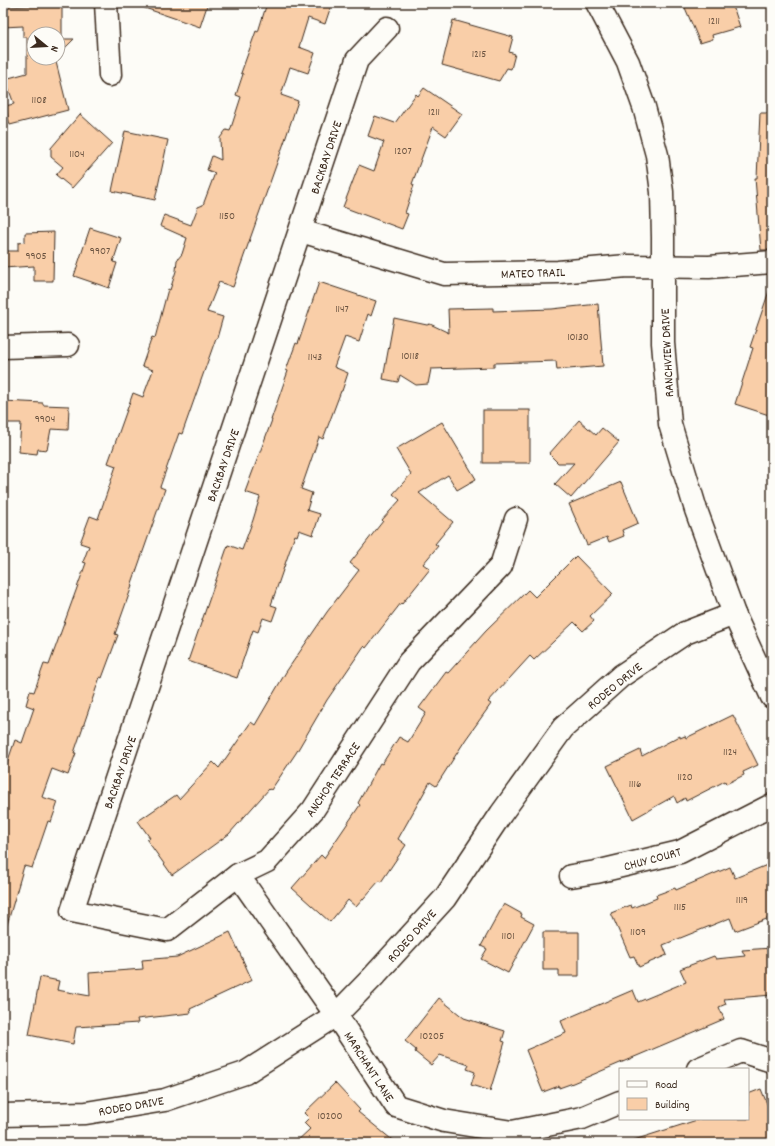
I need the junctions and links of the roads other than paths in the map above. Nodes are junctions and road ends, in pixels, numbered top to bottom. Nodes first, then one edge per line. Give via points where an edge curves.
1 (106, 3) edge
2 (597, 3) edge
3 (387, 28) dead end
4 (110, 75) dead end
5 (301, 231) junction
6 (772, 262) edge
7 (663, 266) junction
8 (68, 345) dead end
9 (3, 347) edge
10 (516, 518) dead end
11 (734, 614) junction
12 (772, 697) edge
13 (772, 805) edge
14 (238, 875) junction
15 (571, 876) dead end
16 (72, 911) joint
17 (336, 1015) junction
18 (772, 1061) edge
19 (700, 1068) edge
20 (619, 1102) edge
21 (3, 1115) edge

1 - 4 street
2 - 7 street, RANCHVIEW DRIVE via 628,62 657,155 662,192
3 - 5 street, BACKBAY DRIVE via 357,60
5 - 7 street, MATEO TRAIL via 444,274 558,272 627,266
5 - 16 street, BACKBAY DRIVE
6 - 7 street, MATEO TRAIL via 710,267
7 - 11 street, RANCHVIEW DRIVE via 663,343 670,424 696,510
8 - 9 street
10 - 14 street, ANCHOR TERRACE via 501,566 409,662 313,810 267,861
11 - 12 street, RANCHVIEW DRIVE
11 - 17 street, RODEO DRIVE via 685,634 621,676 563,728 445,898
13 - 15 street, CHUY COURT via 680,852
14 - 16 street, ANCHOR TERRACE via 167,930
14 - 17 street, MARCHANT LANE
17 - 20 street, MARCHANT LANE via 396,1106 444,1122 512,1132 582,1118
17 - 21 street, RODEO DRIVE via 245,1073 165,1100 86,1113
18 - 19 street via 741,1051

